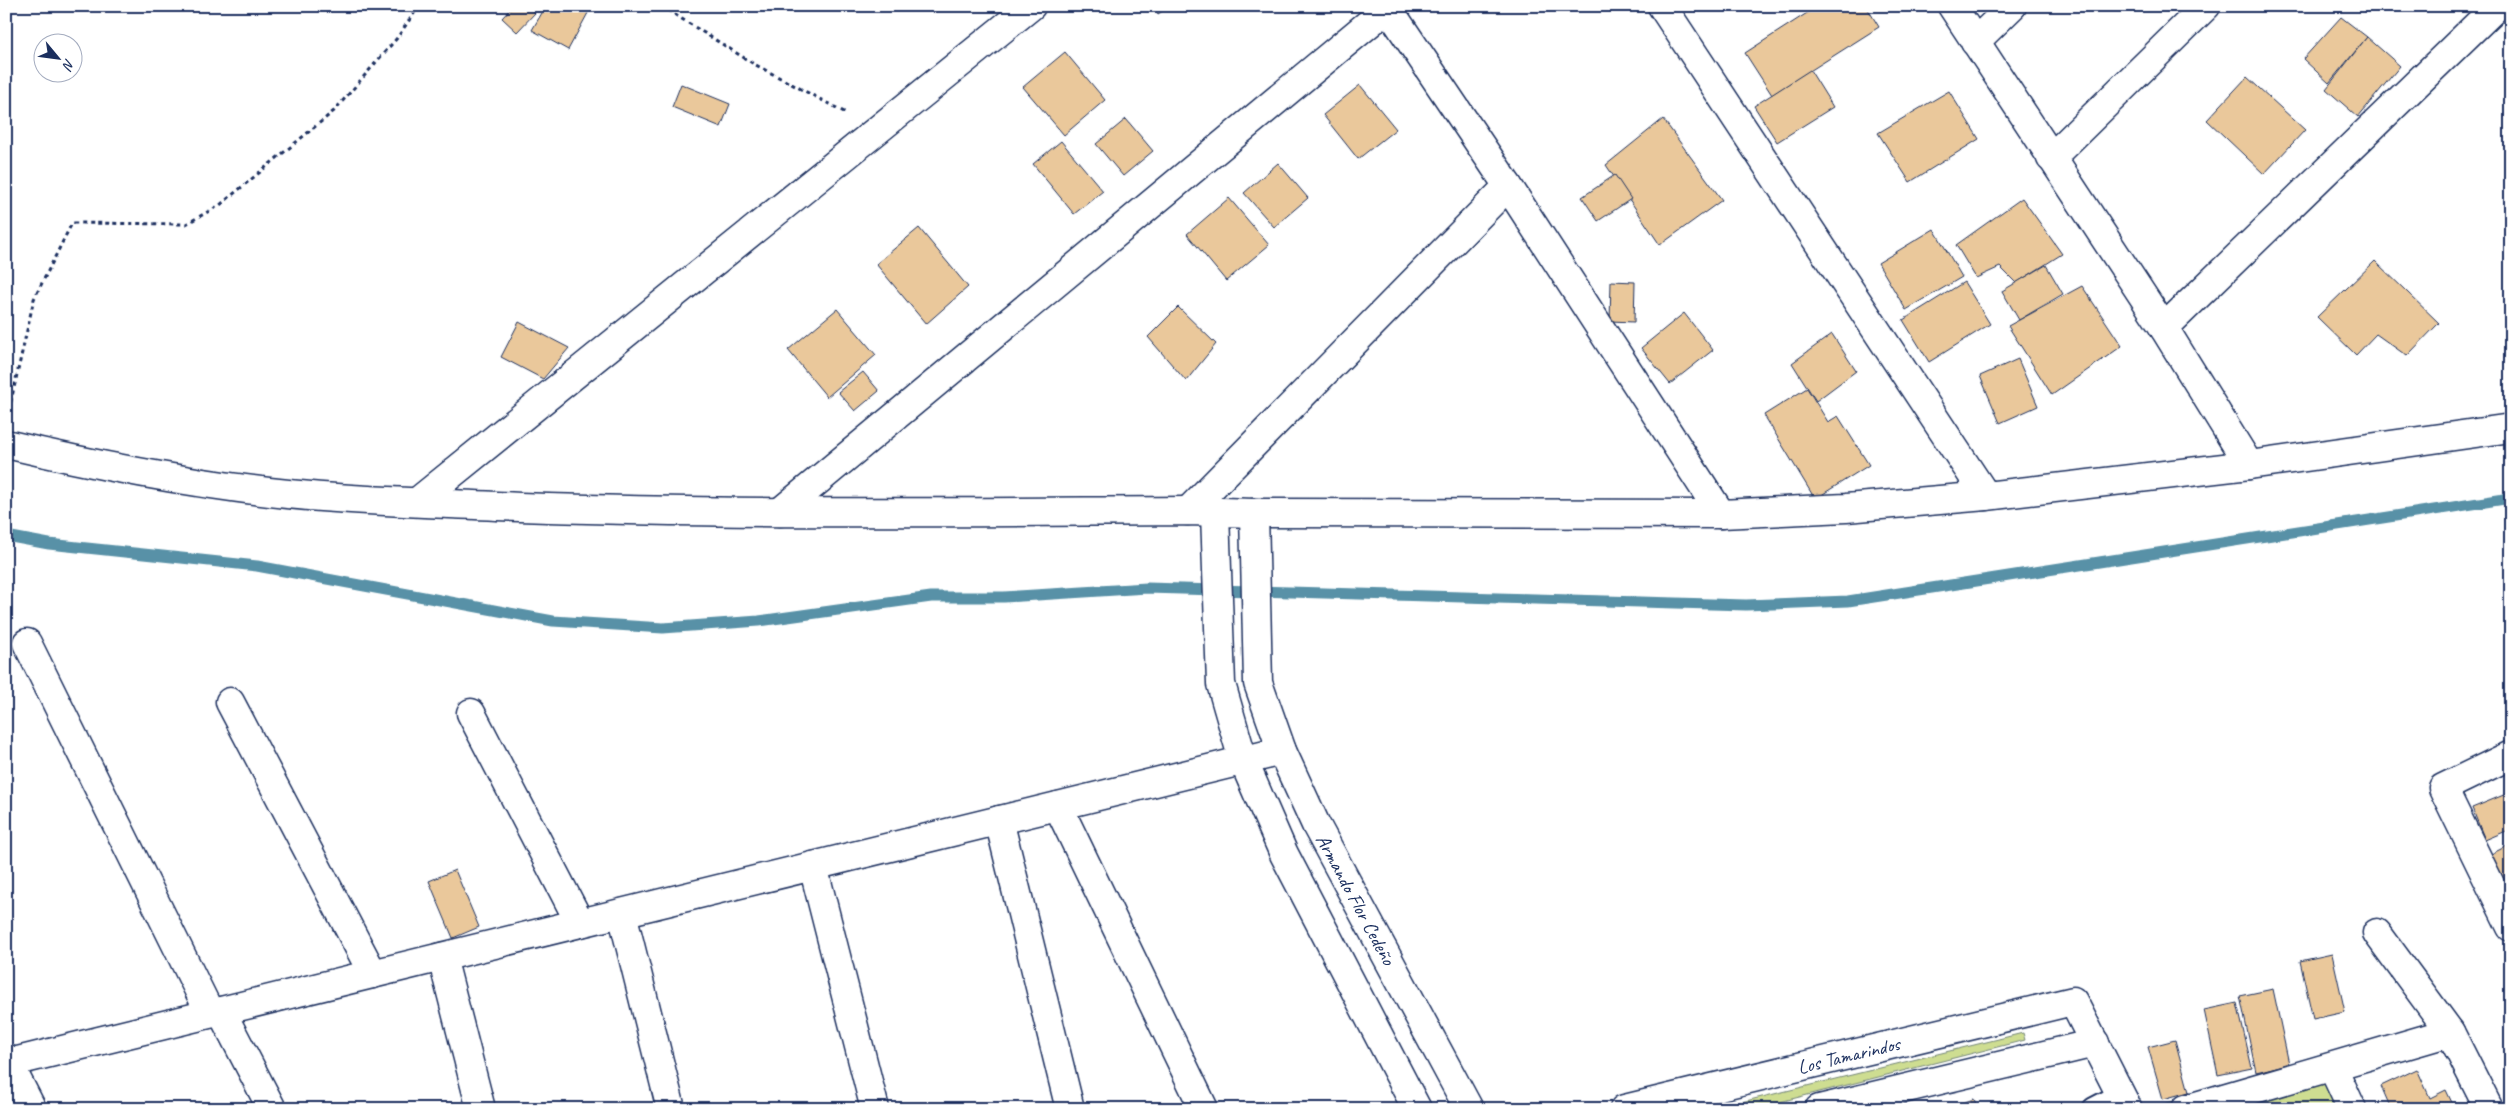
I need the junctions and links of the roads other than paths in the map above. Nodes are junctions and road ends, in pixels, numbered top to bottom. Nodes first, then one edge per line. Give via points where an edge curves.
1 (1031, 6) edge
2 (1662, 6) edge
3 (1952, 6) edge
4 (2012, 6) edge
5 (2206, 6) edge
6 (2497, 6) edge
7 (1389, 7) edge
8 (1975, 42) junction
9 (2051, 158) junction
10 (1508, 186) junction
11 (2164, 328) junction
12 (2511, 410) edge
13 (2511, 428) edge
14 (2471, 434) junction
15 (6, 444) edge
16 (2249, 465) junction
17 (1986, 496) junction
18 (417, 502) junction
19 (1188, 511) junction
20 (780, 512) junction
21 (1215, 513) junction
22 (1254, 513) junction
23 (1721, 514) junction
24 (27, 643) dead end
25 (230, 702) dead end
26 (471, 713) dead end
27 (1282, 751) junction
28 (2511, 755) edge
29 (1243, 760) junction
30 (1058, 806) junction
31 (999, 820) junction
32 (812, 866) junction
33 (622, 913) junction
34 (580, 923) junction
35 (2511, 926) edge
36 (2377, 933) dead end
37 (442, 957) junction
38 (373, 974) junction
39 (216, 1012) junction
40 (2450, 1032) junction
41 (2094, 1043) junction
42 (8, 1061) edge
43 (2333, 1068) junction
44 (2253, 1099) edge
45 (2124, 1102) edge
46 (32, 1109) edge
47 (272, 1109) edge
48 (482, 1109) edge
49 (671, 1109) edge
50 (875, 1109) edge
51 (1070, 1109) edge
52 (1204, 1109) edge
53 (1417, 1109) edge
54 (1469, 1109) edge
55 (1624, 1109) edge
56 (1819, 1109) edge
57 (2094, 1109) edge
58 (2186, 1109) edge
59 (2352, 1109) edge
60 (2489, 1109) edge

1 - 18 street
2 - 17 street
3 - 8 street
4 - 8 street
5 - 9 street
6 - 11 street
7 - 10 street
7 - 20 street
8 - 9 street
9 - 11 street
10 - 19 street
10 - 23 street
11 - 16 street
12 - 14 street
13 - 14 street
14 - 16 street
15 - 18 street via 88,462 235,487 297,495
16 - 17 street
17 - 23 street
18 - 20 street via 595,510
19 - 20 street
19 - 21 street
21 - 22 street
21 - 29 street via 1221,684
22 - 23 street
22 - 27 street, Armando Flor Cedeño via 1258,683
24 - 39 street
25 - 38 street
26 - 34 street
27 - 29 street
27 - 54 street, Armando Flor Cedeño via 1316,825
28 - 35 street via 2443,788
29 - 30 street
29 - 53 street via 1284,854
30 - 31 street
30 - 52 street
31 - 32 street
31 - 51 street
32 - 33 street
32 - 50 street
33 - 34 street
33 - 49 street
34 - 37 street
36 - 40 street
37 - 38 street
37 - 48 street
38 - 39 street
39 - 42 street
39 - 47 street
40 - 43 street
40 - 60 street
41 - 45 street
41 - 55 street, Los Tamarindos via 2074,1001
41 - 56 street
42 - 46 street
43 - 44 street
43 - 59 street
44 - 58 street
45 - 57 lane

